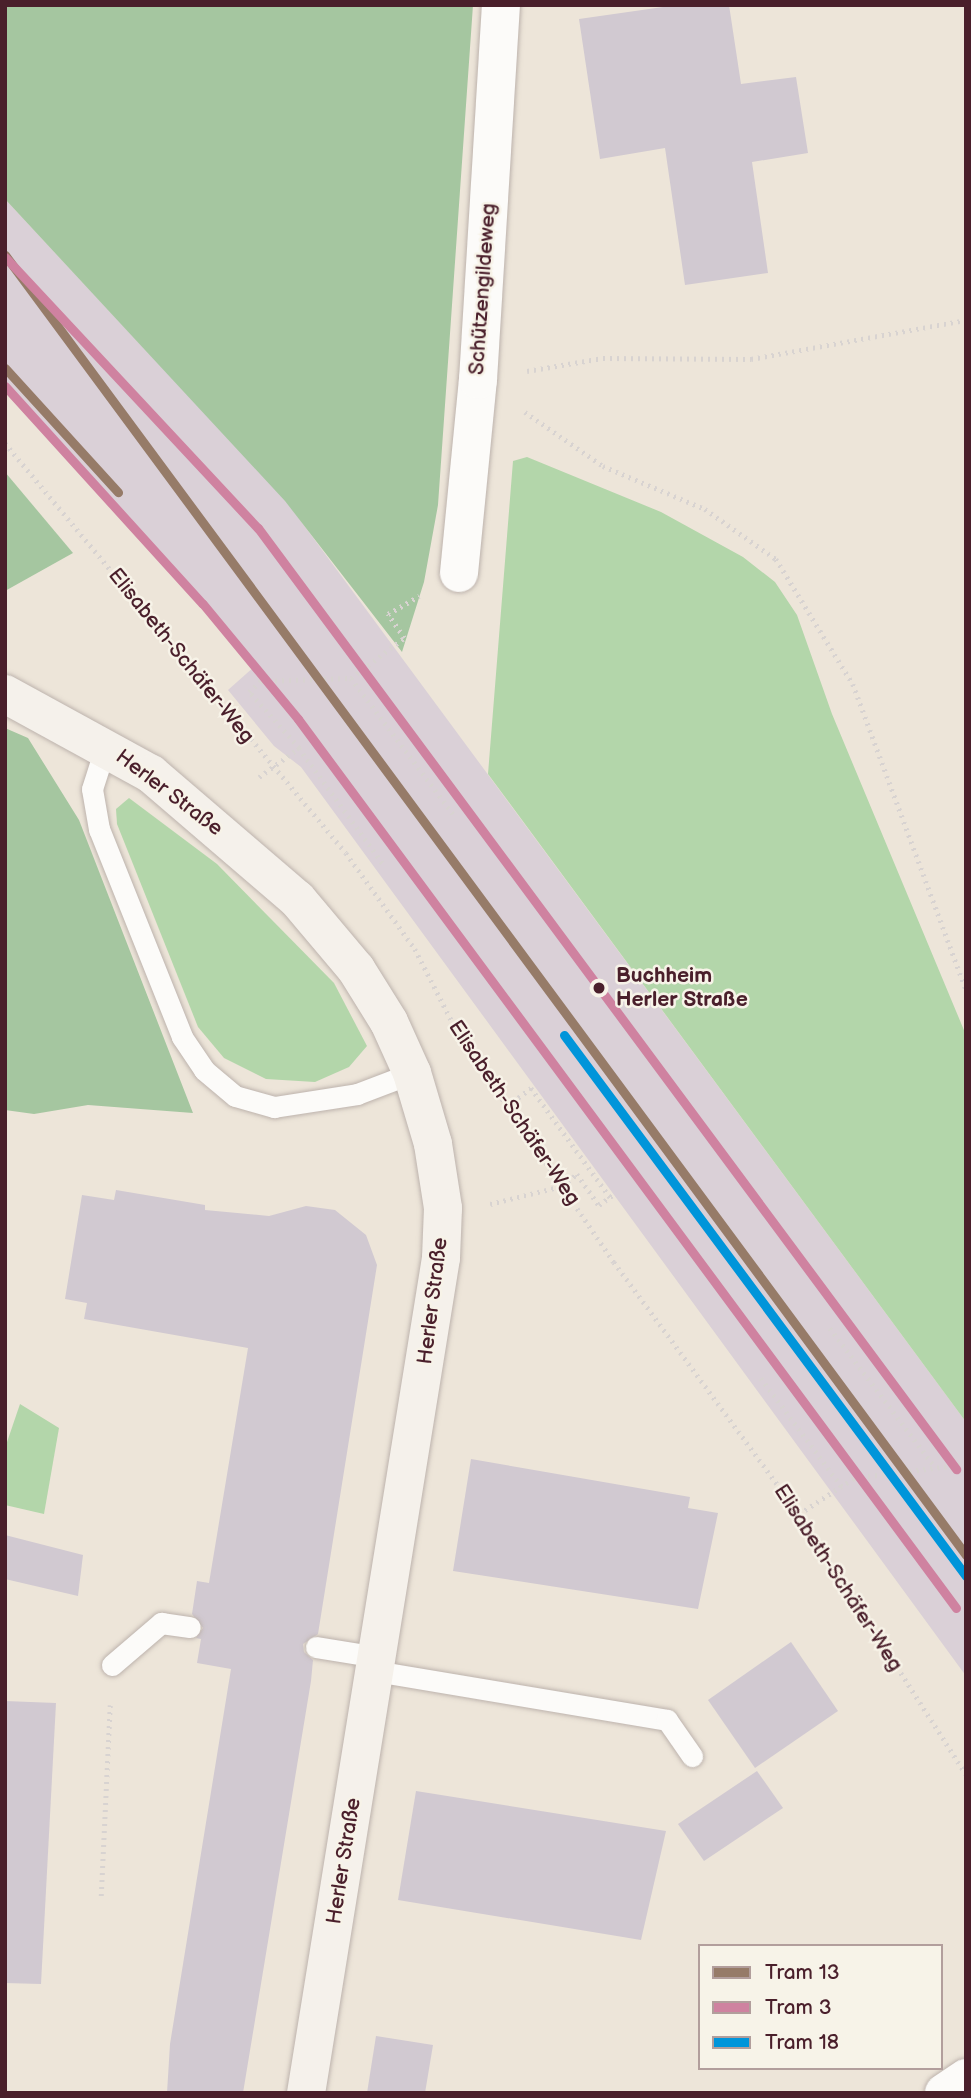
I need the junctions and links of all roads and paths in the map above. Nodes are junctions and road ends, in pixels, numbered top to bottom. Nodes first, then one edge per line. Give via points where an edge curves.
1 (501, 5) edge
2 (966, 320) edge
3 (478, 380) junction
4 (5, 443) edge
5 (459, 573) joint
6 (351, 678) junction
7 (5, 694) edge
8 (106, 745) junction
9 (299, 748) junction
10 (272, 768) junction
11 (260, 777) dead end
12 (453, 814) dead end
13 (384, 865) dead end
14 (966, 989) edge
15 (412, 1073) junction
16 (507, 1106) junction
17 (562, 1186) junction
18 (443, 1208) junction
19 (830, 1328) dead end
20 (761, 1378) dead end
21 (966, 1464) edge
22 (935, 1468) junction
23 (842, 1487) junction
24 (799, 1514) junction
25 (190, 1627) dead end
26 (316, 1647) dead end
27 (376, 1664) junction
28 (112, 1665) joint
29 (692, 1756) dead end
30 (966, 1774) edge
31 (101, 1896) dead end
32 (966, 2078) edge
33 (306, 2093) edge
34 (944, 2093) edge

1 - 3 street, Schützengildeweg
2 - 3 path via 751,359 603,358
3 - 5 street, Schützengildeweg
3 - 14 path via 603,466 705,509 776,559 853,684
4 - 10 path, Elisabeth-Schäfer-Weg
5 - 6 path via 388,614 404,638
6 - 9 path via 261,681 249,692
6 - 12 path
7 - 8 street, Herler Straße
8 - 15 street, Herler Straße via 192,806 296,899 356,970 389,1022
8 - 15 lane via 92,789 99,829 182,1037 204,1070 235,1096 274,1107 357,1094
9 - 10 path
9 - 13 path
10 - 11 path
10 - 16 path, Elisabeth-Schäfer-Weg via 346,853 415,949 459,1035
15 - 18 street, Herler Straße via 433,1144
16 - 17 path, Elisabeth-Schäfer-Weg
16 - 17 path via 531,1088 612,1195 599,1205 577,1174
17 - 18 path via 510,1203
17 - 24 path, Elisabeth-Schäfer-Weg
18 - 27 street, Herler Straße via 434,1312
19 - 22 path
20 - 23 path
21 - 22 path
22 - 23 path via 854,1478
23 - 24 path
24 - 30 path, Elisabeth-Schäfer-Weg
25 - 28 lane via 161,1623
26 - 27 lane
27 - 29 lane via 667,1720
27 - 33 street, Herler Straße
28 - 31 path
32 - 34 street

